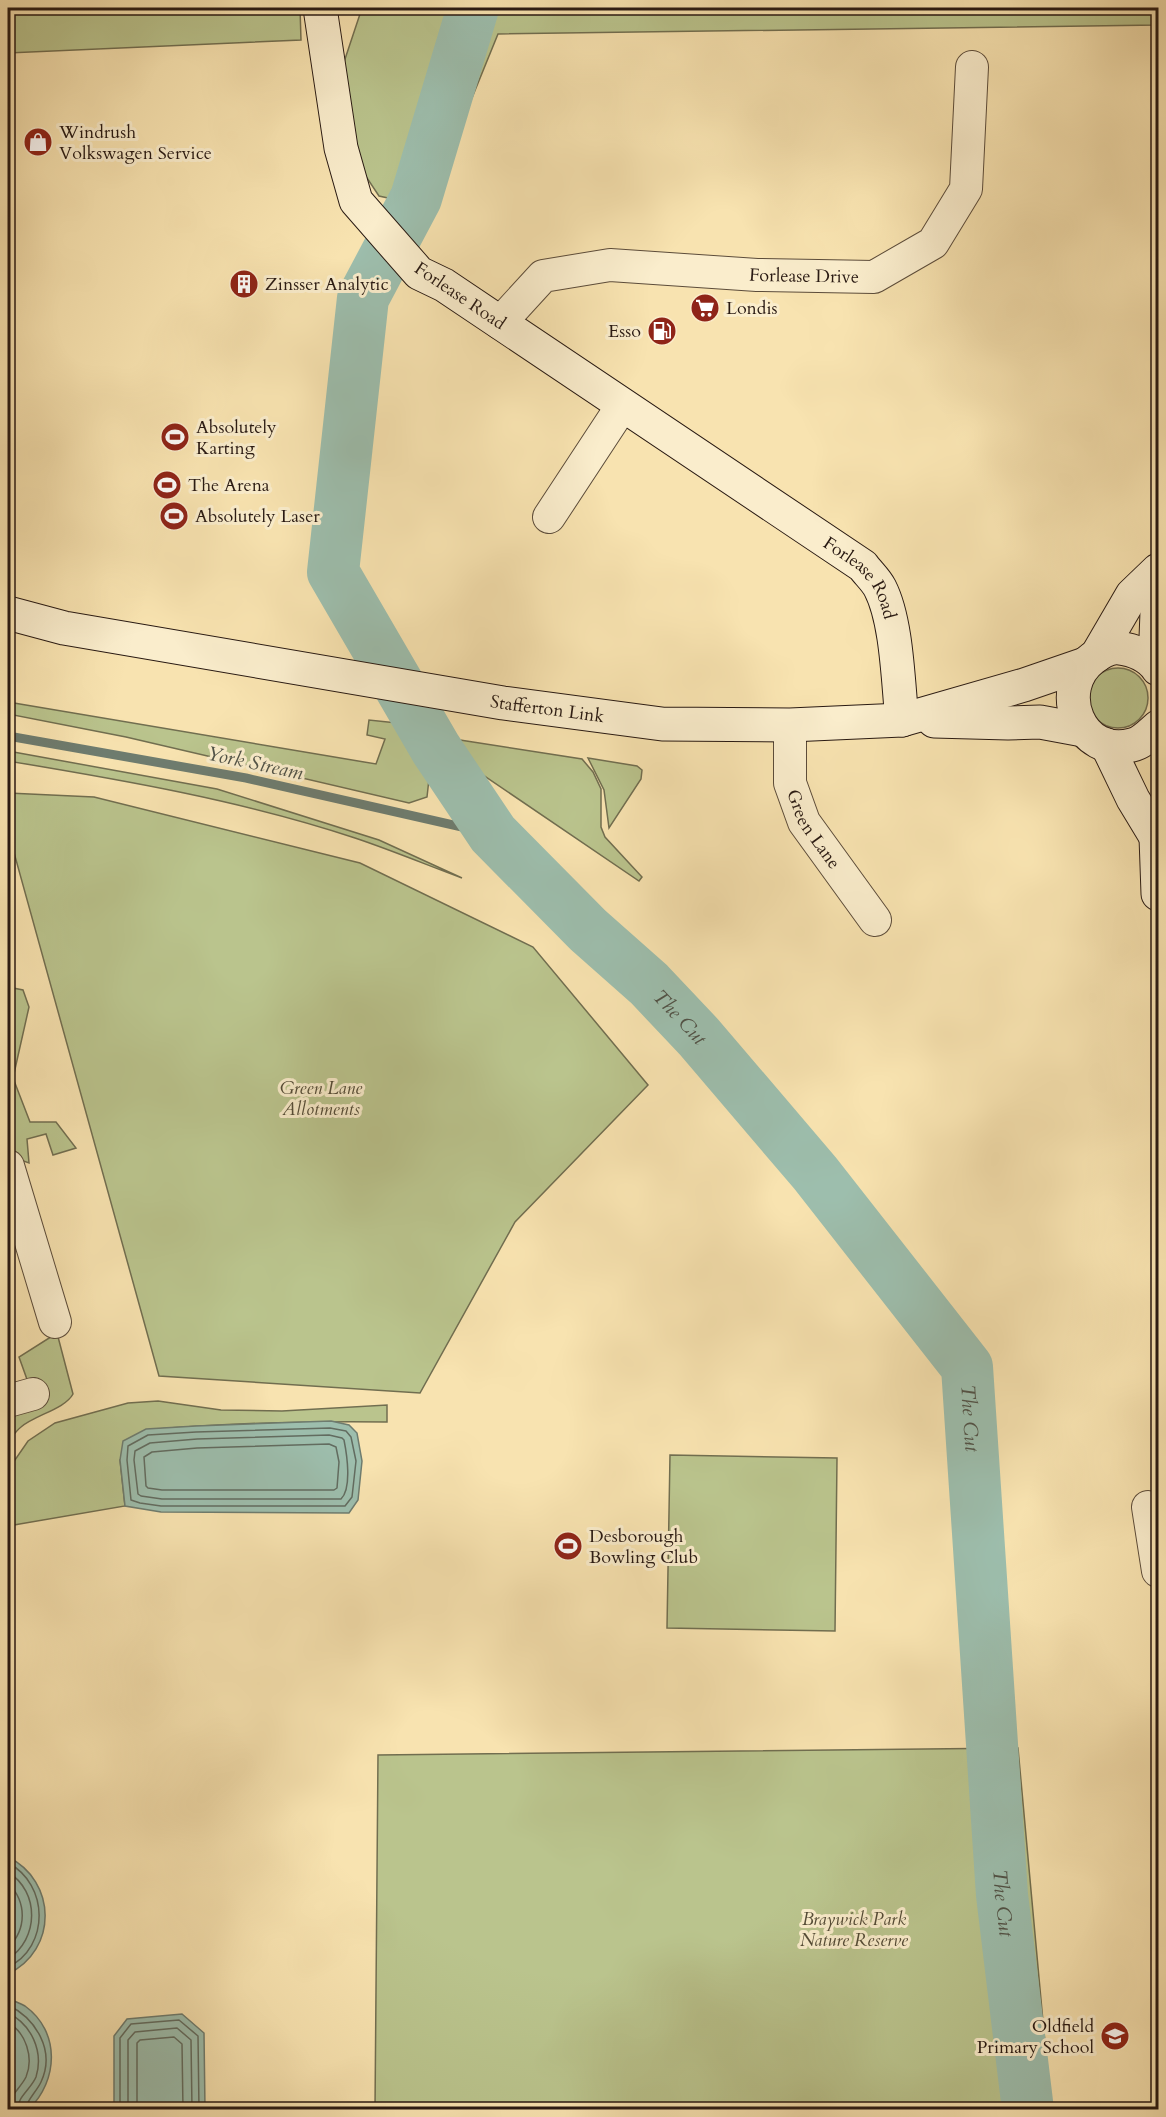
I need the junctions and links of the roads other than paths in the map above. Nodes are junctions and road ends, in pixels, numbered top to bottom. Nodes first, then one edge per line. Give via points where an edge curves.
1 (320, 8) edge
2 (972, 67) dead end
3 (500, 323) junction
4 (622, 406) junction
5 (549, 517) dead end
6 (1158, 570) edge
7 (1158, 586) edge
8 (8, 614) edge
9 (1091, 660) junction
10 (1157, 667) edge
11 (902, 720) junction
12 (790, 725) junction
13 (1158, 727) edge
14 (1095, 737) junction
15 (1157, 830) edge
16 (1158, 894) edge
17 (875, 920) dead end
18 (8, 1166) edge
19 (55, 1322) dead end
20 (1148, 1507) dead end
21 (1158, 1571) edge

1 - 3 street, Forlease Road via 340,148 356,201 419,273
2 - 3 street, Forlease Drive via 966,189 933,243 874,277 757,275 610,265 543,276
3 - 4 street, Forlease Road
4 - 5 street
4 - 11 street, Forlease Road via 863,567 880,587 888,610
6 - 9 street via 1132,595
7 - 10 street
8 - 12 street, Stafferton Link via 64,628 503,703 662,724
9 - 10 street, Stafferton Link via 1113,648 1142,654
9 - 11 street, Stafferton Link via 1024,686
9 - 14 street via 1075,684 1073,703 1076,718
11 - 12 street, Stafferton Link
11 - 14 street via 1040,722
12 - 17 street, Green Lane via 790,783 804,822
13 - 14 street via 1134,745
14 - 15 street
15 - 16 street
18 - 19 street
20 - 21 street

